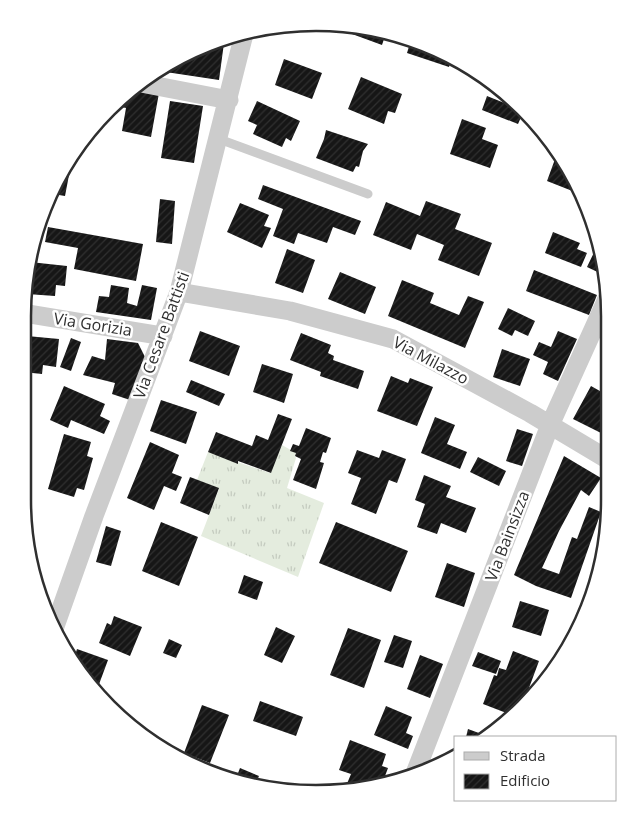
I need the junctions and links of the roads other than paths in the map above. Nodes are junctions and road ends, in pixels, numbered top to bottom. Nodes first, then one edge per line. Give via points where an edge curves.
1 (242, 41) edge
2 (150, 85) edge
3 (229, 100) junction
4 (219, 139) junction
5 (368, 194) dead end
6 (179, 292) junction
7 (601, 313) edge
8 (31, 314) edge
9 (163, 336) junction
10 (550, 425) junction
11 (601, 455) edge
12 (57, 618) edge
13 (418, 766) edge

1 - 3 street, Via Cesare Battisti
2 - 3 street
3 - 4 street, Via Cesare Battisti
4 - 5 lane
4 - 6 street, Via Cesare Battisti
6 - 9 street, Via Cesare Battisti
6 - 10 street, Via Milazzo via 290,311 393,338
7 - 10 street, Via Bainsizza
8 - 9 street, Via Gorizia
9 - 12 street, Via Cesare Battisti
10 - 11 street, Via Milazzo
10 - 13 street, Via Bainsizza

